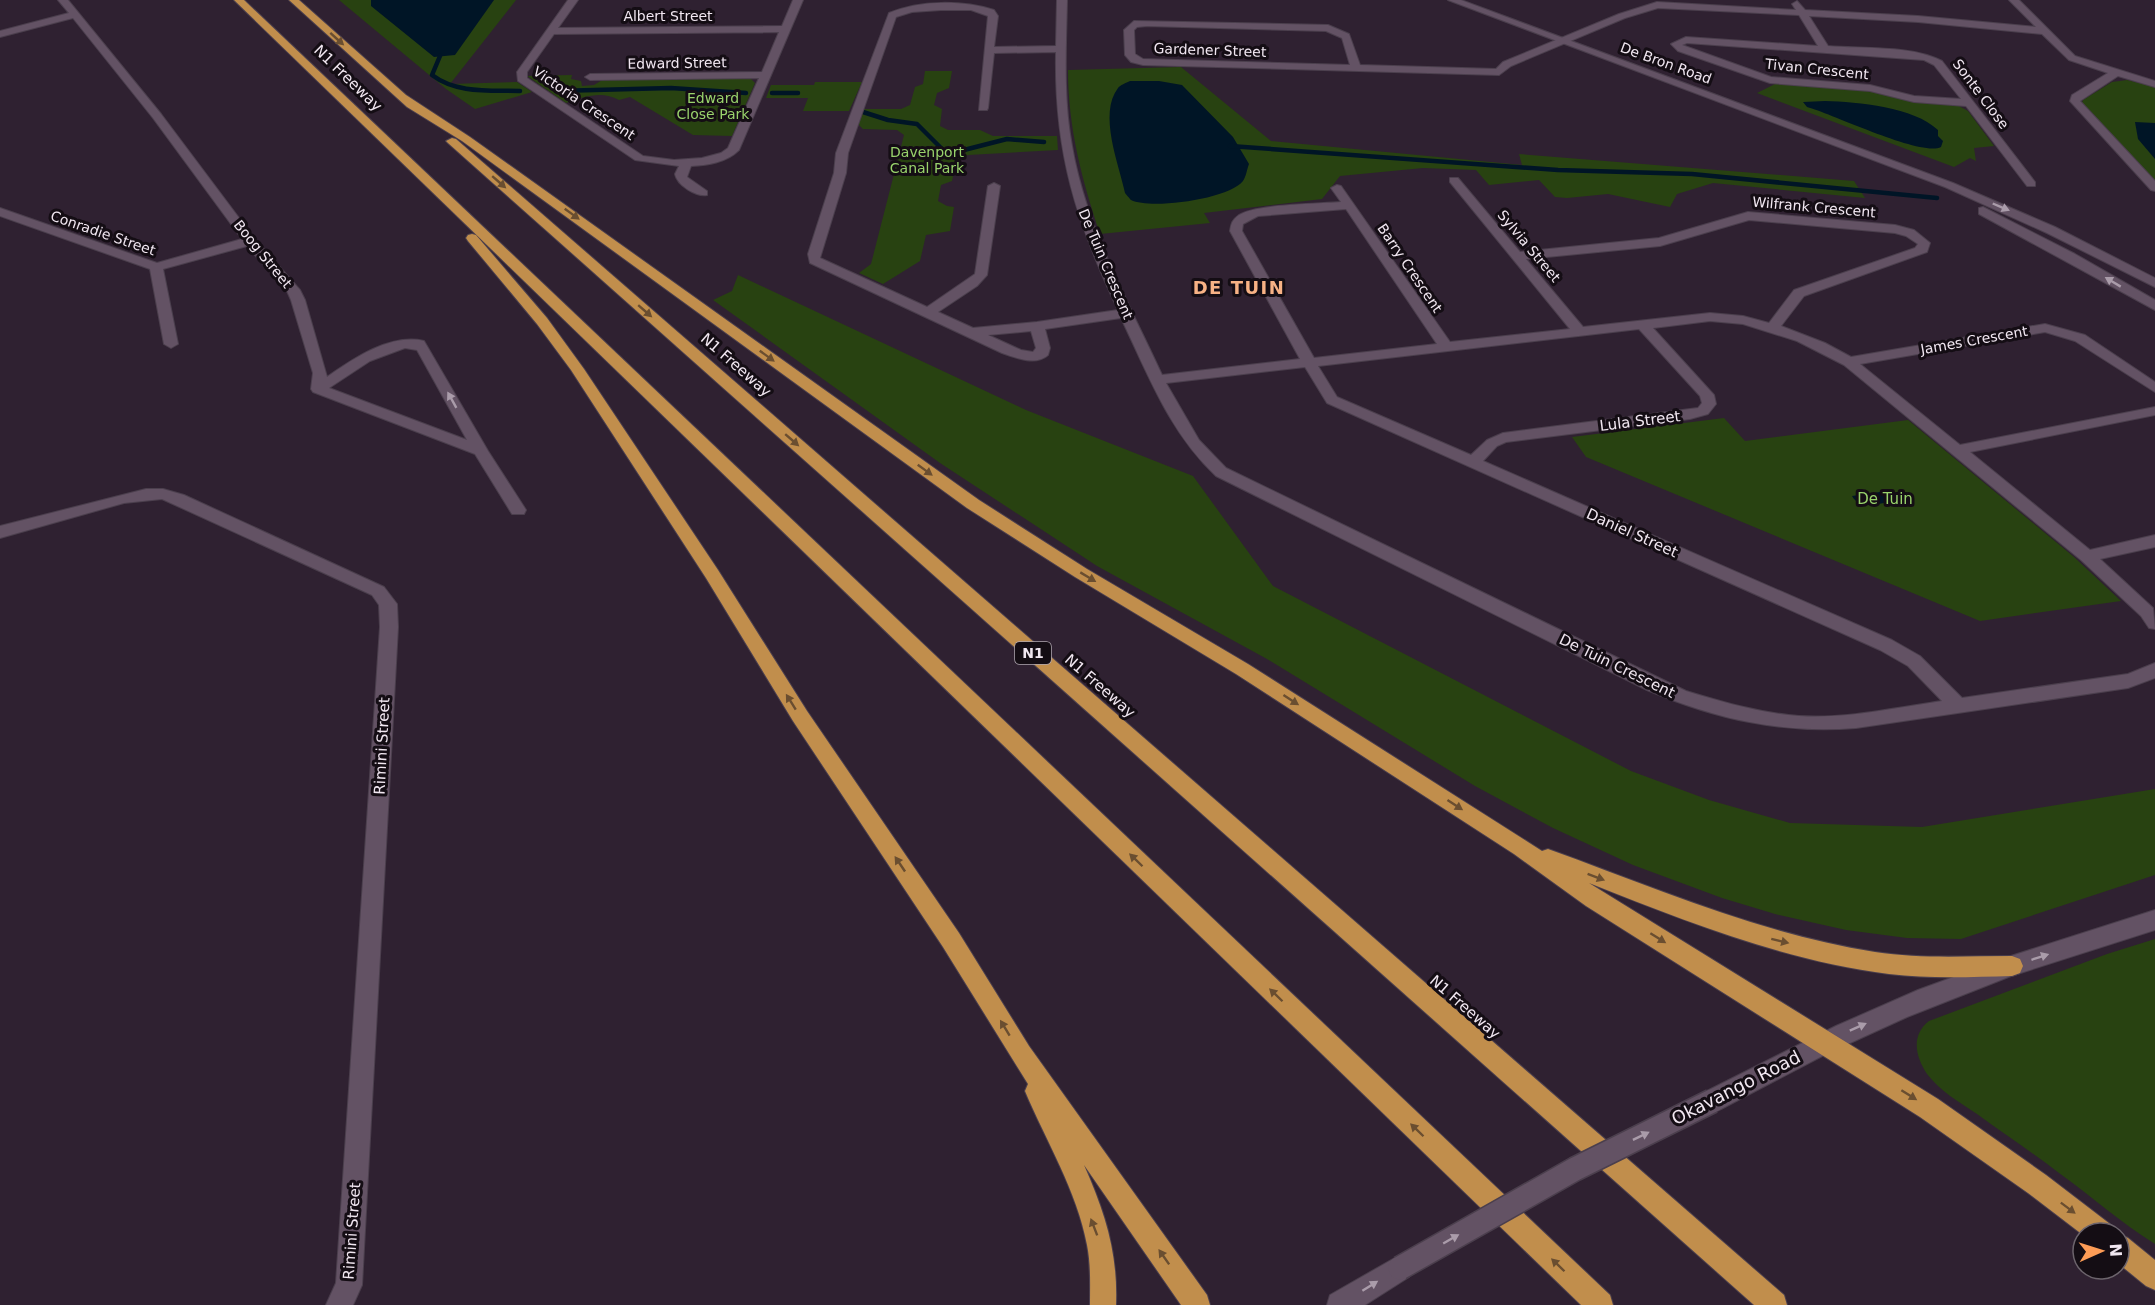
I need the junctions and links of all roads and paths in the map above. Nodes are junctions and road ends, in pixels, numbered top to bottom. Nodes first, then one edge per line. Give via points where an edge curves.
1 (63, 0) edge
2 (239, 0) edge
3 (294, 0) edge
4 (573, 0) edge
5 (798, 0) edge
6 (1062, 0) edge
7 (1453, 0) edge
8 (1794, 0) edge
9 (2014, 0) edge
10 (1802, 12) junction
11 (74, 15) junction
12 (2035, 22) junction
13 (1989, 23) junction
14 (785, 29) junction
15 (2043, 30) junction
16 (551, 31) junction
17 (0, 34) edge
18 (1565, 41) junction
19 (1061, 49) junction
20 (1825, 49) junction
21 (989, 50) junction
22 (1356, 68) junction
23 (2115, 73) junction
24 (765, 75) junction
25 (590, 77) dead end
26 (2155, 84) edge
27 (402, 98) junction
28 (1968, 103) junction
29 (983, 108) dead end
30 (387, 142) junction
31 (1868, 155) junction
32 (687, 162) junction
33 (1454, 180) dead end
34 (2031, 184) dead end
35 (994, 186) dead end
36 (1337, 188) dead end
37 (2155, 188) edge
38 (704, 193) dead end
39 (1349, 205) junction
40 (2, 215) edge
41 (250, 241) junction
42 (1517, 256) junction
43 (156, 267) junction
44 (2155, 283) edge
45 (2155, 306) edge
46 (928, 312) junction
47 (1126, 313) junction
48 (1642, 325) junction
49 (1037, 326) junction
50 (1771, 330) junction
51 (971, 332) junction
52 (1580, 332) junction
53 (171, 344) dead end
54 (1446, 347) junction
55 (1849, 362) junction
56 (1309, 363) junction
57 (1157, 380) junction
58 (2155, 388) edge
59 (318, 389) junction
60 (2155, 411) edge
61 (1957, 450) junction
62 (480, 451) junction
63 (1472, 463) junction
64 (518, 510) dead end
65 (0, 532) edge
66 (2155, 540) edge
67 (2087, 556) junction
68 (2155, 623) edge
69 (2155, 670) edge
70 (1958, 706) junction
71 (1521, 848) junction
72 (2155, 920) edge
73 (2012, 966) junction
74 (1824, 1043) junction
75 (1021, 1054) junction
76 (2085, 1221) edge
77 (2131, 1257) edge
78 (2155, 1277) edge
79 (339, 1305) edge
80 (1103, 1305) edge
81 (1197, 1305) edge
82 (1340, 1305) edge
83 (1600, 1305) edge
84 (1774, 1305) edge

1 - 11 street, Boog Street
2 - 30 highway, N1 Freeway
3 -> 27 highway, N1 Freeway / N1
4 - 16 street, Victoria Crescent
5 - 14 street, Victoria Crescent
6 - 19 street, De Tuin Crescent
7 - 18 street, De Bron Road
8 - 10 street
9 - 12 street
10 - 13 street, Gardener Street
10 - 18 street, Gardener Street via 1657,5 1622,15
10 - 20 street
11 - 17 street
11 - 41 street, Boog Street via 157,116
12 - 13 street
12 - 15 street
13 - 15 street
14 - 16 street, Albert Street
14 - 24 street, Victoria Crescent
15 - 23 street via 2072,58
16 - 32 street, Victoria Crescent via 522,72 522,79 639,158
18 - 22 street, Gardener Street via 1507,64 1499,72
18 - 31 street, De Bron Road
19 - 21 street
19 - 47 street, De Tuin Crescent via 1061,98 1071,172 1096,247
20 - 28 street, Sonte Close via 1932,59
20 - 28 street, Tivan Crescent via 1686,40 1676,44 1770,80 1869,88 1914,99
21 - 29 street
21 - 46 street via 993,16 988,10 913,8 892,15 842,153 840,173 814,254 814,260 821,265
22 - 22 street, Gardener Street via 1143,62 1130,55 1129,30 1134,24 1147,23 1334,30 1346,36
23 - 26 street
23 - 37 street via 2074,101
24 - 25 street, Edward Street
24 - 32 street, Victoria Crescent via 730,153 711,161
27 -> 71 highway via 466,139 973,504 1242,669
27 -> 84 highway, N1 Freeway / N1
28 - 34 street, Sonte Close
75 -> 30 highway via 951,940 800,716 577,369 500,270
83 -> 30 highway, N1 Freeway
31 -> 44 street, De Bron Road via 2005,209
45 -> 31 street, De Bron Road via 2071,257
32 - 38 street via 682,178
33 - 42 street, Sylvia Street
35 - 46 street via 981,275
36 - 39 street, Barry Crescent
39 - 54 street, Barry Crescent
39 - 56 street via 1257,213 1244,217 1235,227
40 - 43 street, Conradie Street
41 - 43 street
41 - 59 street, Boog Street via 298,300 320,373
42 - 50 street, Wilfrank Crescent via 1660,242 1748,216 1895,229 1924,243 1919,251 1799,293
42 - 52 street, Sylvia Street
43 - 53 street, Conradie Street
46 - 51 street
47 - 49 street
47 - 57 street, De Tuin Crescent
48 - 50 street via 1717,317
48 - 52 street
48 - 63 street, Lula Street via 1707,395 1709,404 1703,411 1503,438 1492,443
49 - 51 street
49 - 51 street via 1044,348 1041,356 1036,357 1017,353
50 - 55 street via 1823,347
52 - 54 street
54 - 56 street
55 - 58 street, James Crescent via 2045,328 2080,338
55 - 61 street
56 - 57 street
56 - 63 street, Daniel Street via 1326,393 1336,402
57 - 70 street, De Tuin Crescent via 1195,448 1221,472 1672,693 1736,714 1798,723 1856,721
59 - 62 street
62 -> 59 street via 418,344 377,352
60 - 61 street
61 - 67 street
62 - 64 street
63 - 70 street, Daniel Street via 1894,648 1922,669
65 - 79 street, Rimini Street via 124,498 163,494 378,591 388,604 349,1285
66 - 67 street
67 - 68 street
69 - 70 street, De Tuin Crescent via 2128,681
71 -> 73 highway via 1722,924 1833,954 1907,965
71 -> 74 highway via 1594,899
73 -> 72 street, Okavango Road
74 -> 73 street, Okavango Road
74 -> 76 highway via 1929,1108
82 -> 74 street, Okavango Road, bridge via 1575,1169
80 -> 75 highway via 1098,1237
81 -> 75 highway
77 - 78 highway

